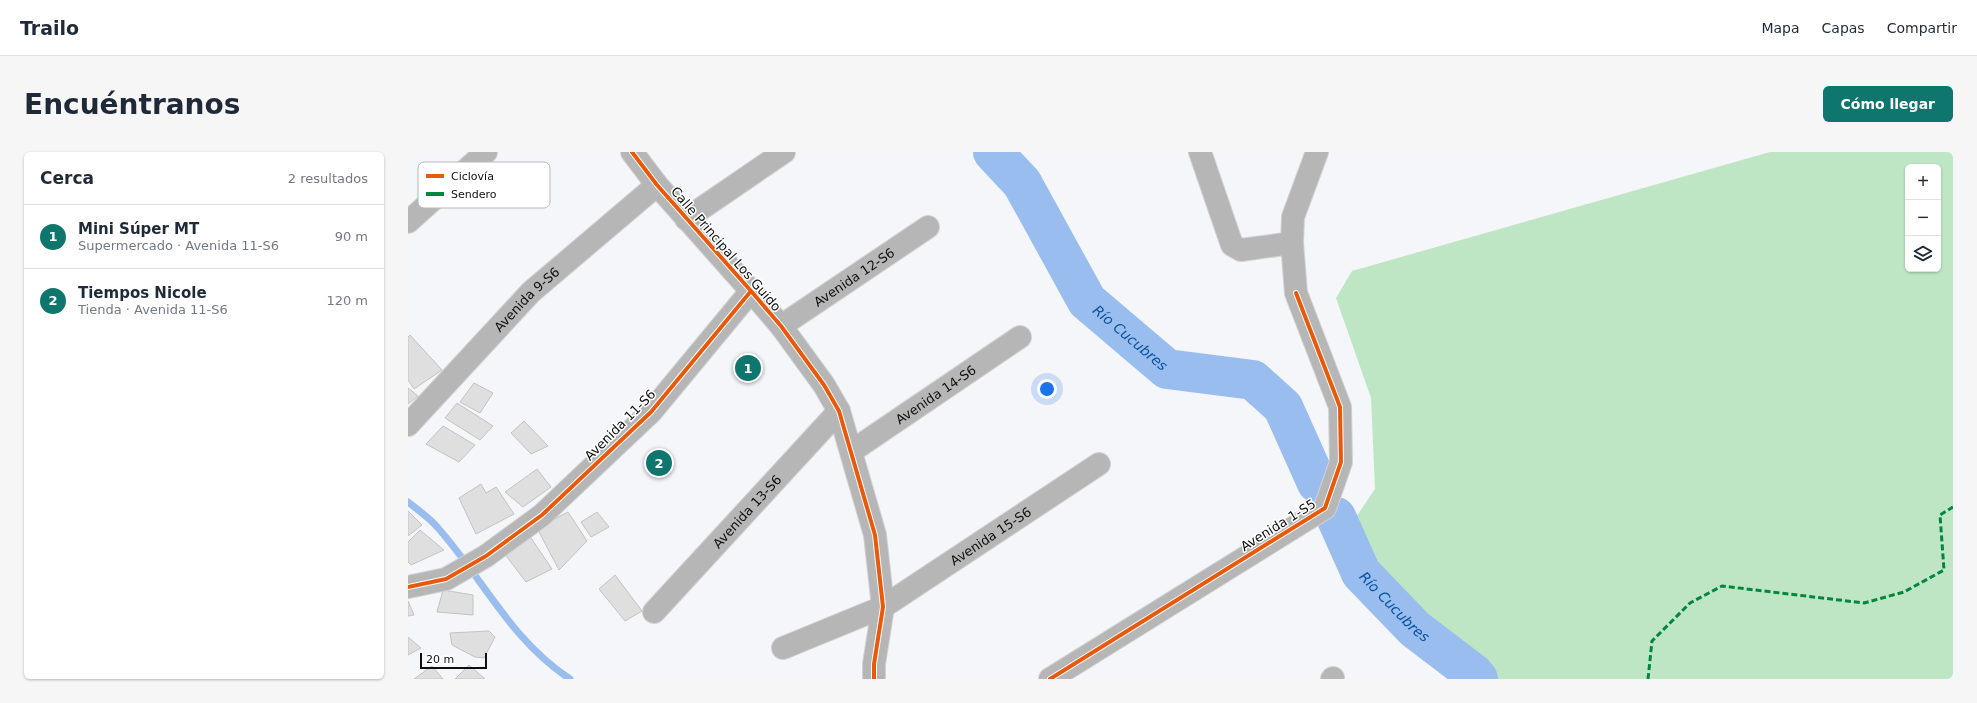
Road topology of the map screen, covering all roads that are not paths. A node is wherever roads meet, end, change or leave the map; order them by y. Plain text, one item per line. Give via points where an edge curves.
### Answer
1 (486, 152) edge
2 (632, 152) edge
3 (784, 152) edge
4 (1200, 152) edge
5 (1317, 152) edge
6 (475, 162) edge
7 (657, 185) junction
8 (424, 208) edge
9 (686, 219) junction
10 (408, 222) edge
11 (928, 227) dead end
12 (1292, 243) junction
13 (751, 291) junction
14 (781, 326) junction
15 (1020, 337) dead end
16 (839, 411) junction
17 (408, 425) edge
18 (852, 451) junction
19 (1099, 464) dead end
20 (408, 587) edge
21 (883, 607) junction
22 (654, 612) dead end
23 (783, 648) dead end
24 (874, 679) edge
25 (1050, 679) edge

1 - 6 street
2 - 7 street, Calle Principal Los Guido
3 - 9 street
4 - 12 street via 1232,245 1241,250
5 - 12 street, Avenida 1-S5 via 1293,217
7 - 9 street, Calle Principal Los Guido
7 - 17 street, Avenida 9-S6 via 532,292
8 - 10 street
9 - 13 street, Calle Principal Los Guido
11 - 14 street, Avenida 12-S6
12 - 25 street, Avenida 1-S5 via 1296,293 1340,408 1341,462 1325,508
13 - 14 street, Calle Principal Los Guido
13 - 20 street, Avenida 11-S6 via 650,412 542,515 486,556 446,579
14 - 16 street, Calle Principal Los Guido via 824,385
15 - 18 street, Avenida 14-S6
16 - 18 street, Calle Principal Los Guido
16 - 22 street, Avenida 13-S6
18 - 21 street, Calle Principal Los Guido via 875,535
19 - 21 street, Avenida 15-S6
21 - 23 street, Avenida 15-S6
21 - 24 street, Calle Principal Los Guido

